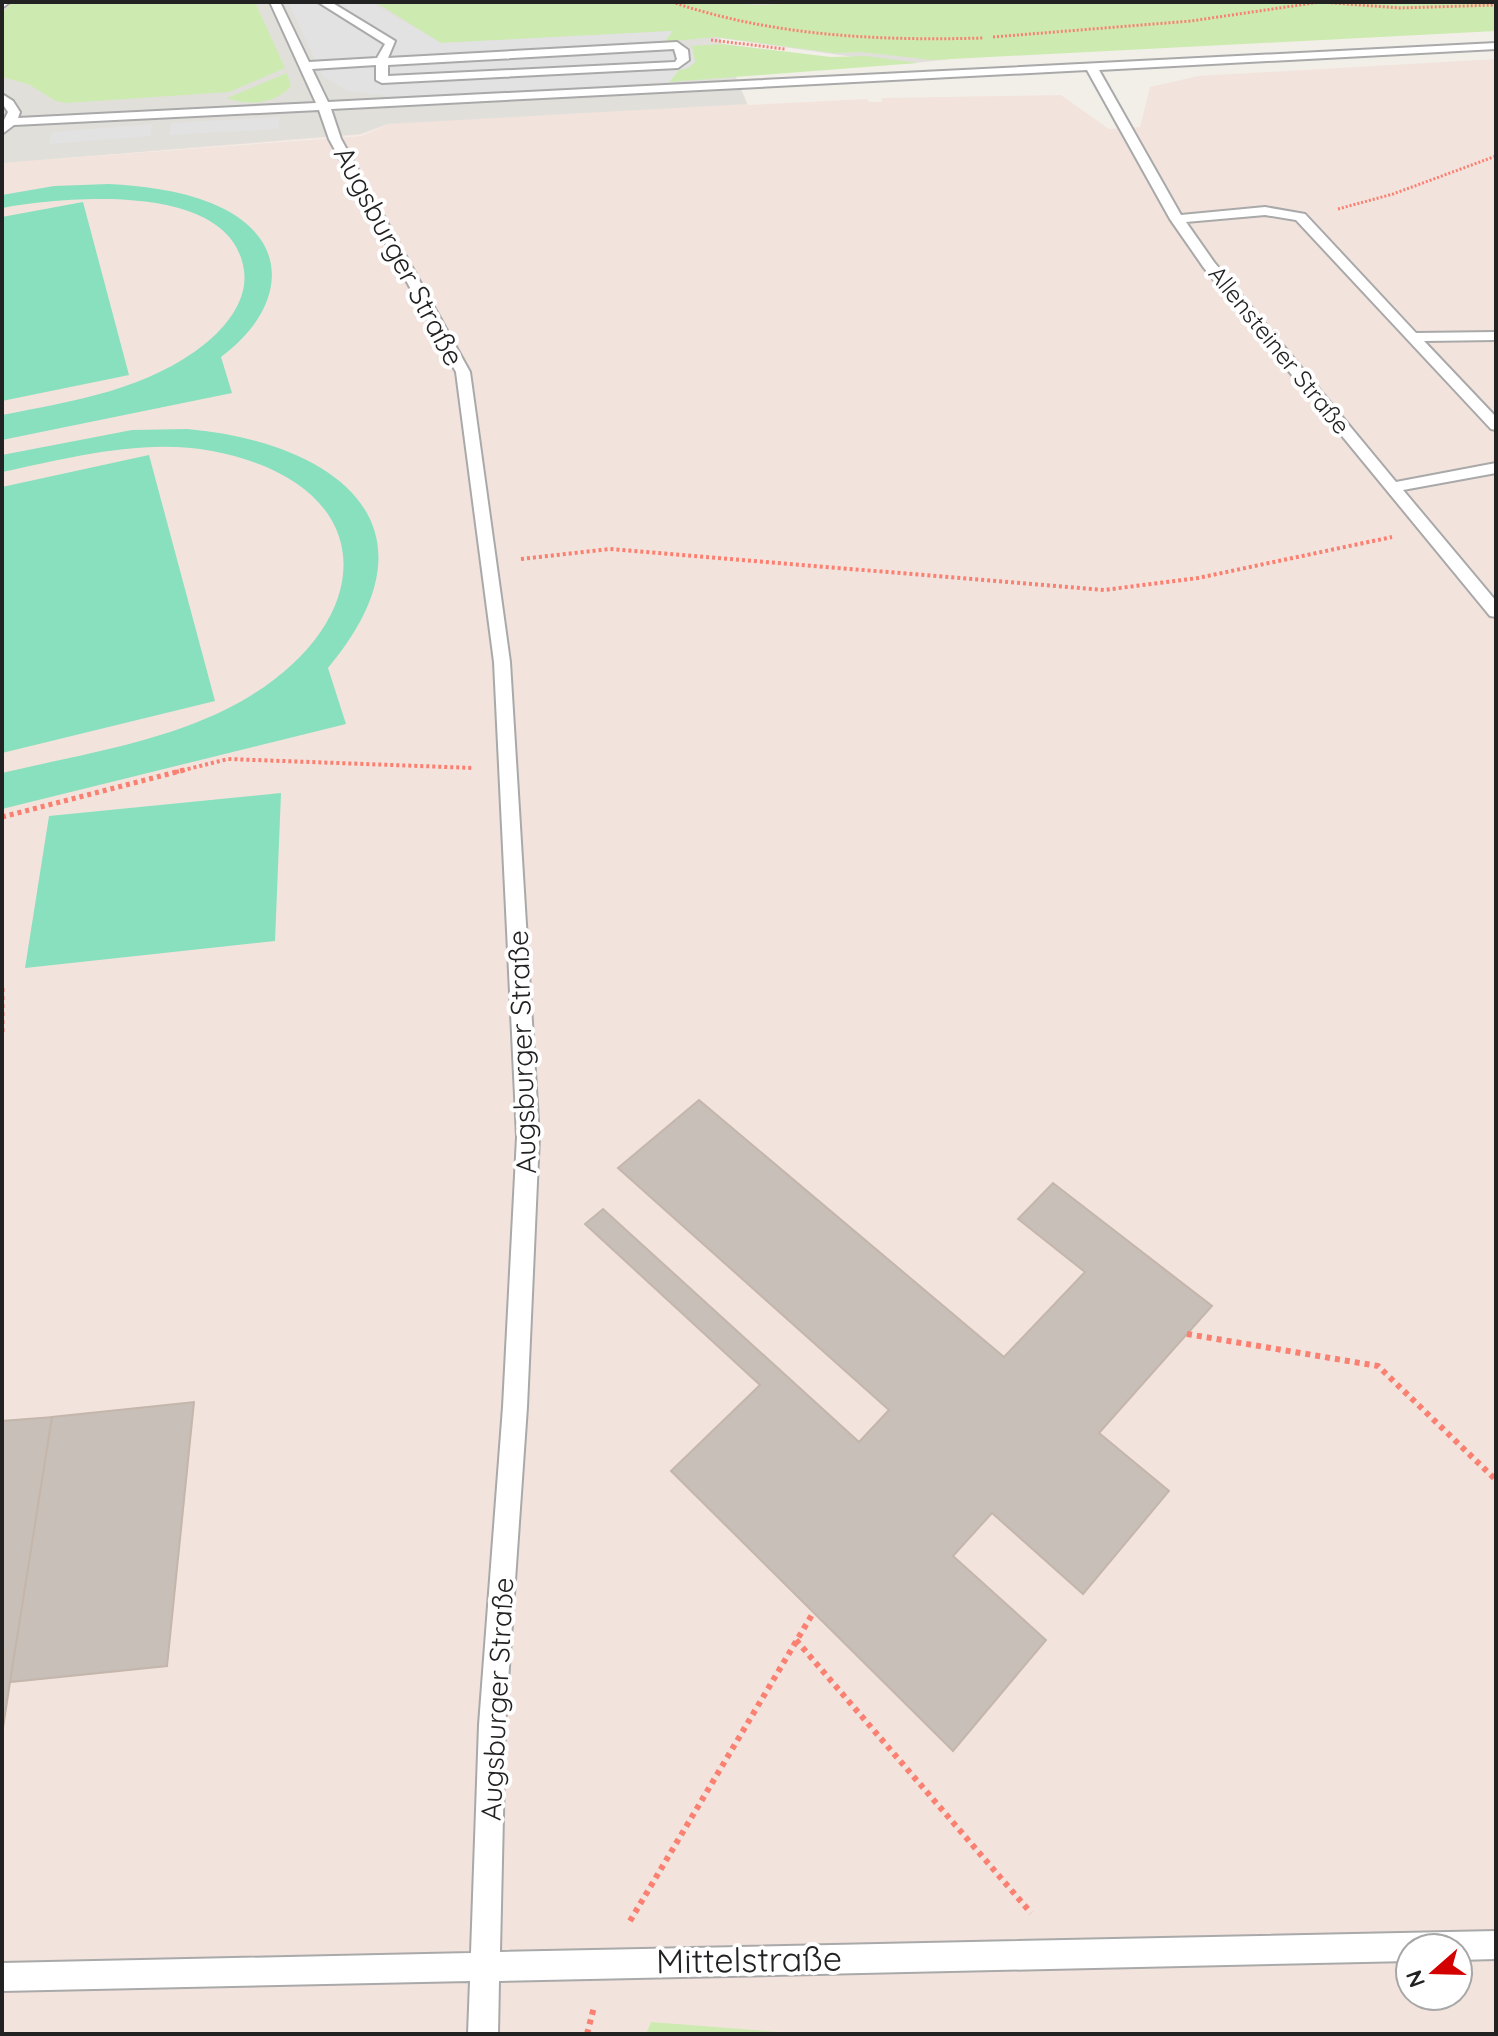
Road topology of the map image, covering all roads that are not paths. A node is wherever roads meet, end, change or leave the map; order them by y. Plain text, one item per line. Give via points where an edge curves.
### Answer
1 (275, 2) edge
2 (323, 2) edge
3 (1496, 46) edge
4 (382, 59) junction
5 (304, 66) junction
6 (1092, 68) junction
7 (2, 98) edge
8 (324, 107) junction
9 (7, 126) edge
10 (1176, 219) junction
11 (1496, 336) edge
12 (1416, 337) junction
13 (1496, 426) edge
14 (1496, 468) edge
15 (1392, 487) junction
16 (1496, 612) edge
17 (1496, 1945) edge
18 (485, 1966) junction
19 (2, 1977) edge
20 (483, 2034) edge

1 - 5 lane, Augsburger Straße
2 - 4 lane via 391,43
3 - 6 lane
4 - 4 lane via 382,80 678,65 683,60 677,45
4 - 5 lane
5 - 8 lane, Augsburger Straße
6 - 8 lane
6 - 10 lane, Allensteiner Straße
7 - 9 lane via 14,112
8 - 9 lane
8 - 18 lane, Augsburger Straße via 335,139 463,372 502,662 528,1137 492,1725
10 - 12 lane via 1265,211 1300,217
10 - 15 lane, Allensteiner Straße
11 - 12 lane
12 - 13 lane
14 - 15 lane
15 - 16 lane, Allensteiner Straße
17 - 18 lane, Mittelstraße
18 - 19 lane, Mittelstraße
18 - 20 lane, Augsburger Straße

